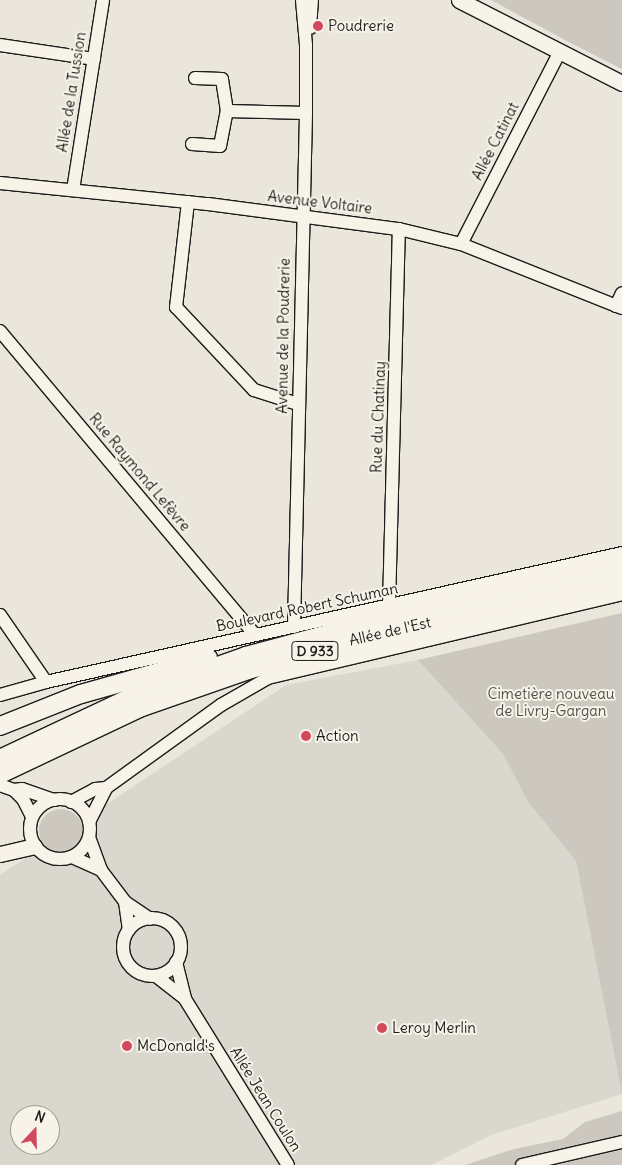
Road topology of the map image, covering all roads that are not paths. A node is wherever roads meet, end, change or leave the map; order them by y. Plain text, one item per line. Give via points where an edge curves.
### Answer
1 (102, 0) edge
2 (302, 0) edge
3 (312, 0) edge
4 (459, 0) edge
5 (0, 45) edge
6 (306, 45) junction
7 (559, 52) junction
8 (94, 59) junction
9 (194, 78) dead end
10 (622, 83) edge
11 (227, 111) junction
12 (306, 113) junction
13 (192, 144) dead end
14 (0, 183) edge
15 (73, 190) junction
16 (188, 202) junction
17 (302, 215) junction
18 (399, 229) junction
19 (461, 244) junction
20 (622, 292) edge
21 (619, 307) edge
22 (0, 331) edge
23 (298, 404) junction
24 (622, 553) edge
25 (622, 566) edge
26 (622, 580) edge
27 (622, 594) edge
28 (388, 606) junction
29 (0, 616) edge
30 (294, 627) junction
31 (255, 635) junction
32 (246, 656) junction
33 (46, 682) junction
34 (0, 695) edge
35 (0, 726) edge
36 (0, 759) edge
37 (5, 784) edge
38 (106, 788) junction
39 (54, 800) junction
40 (71, 802) junction
41 (32, 817) junction
42 (89, 822) junction
43 (89, 837) junction
44 (34, 846) junction
45 (0, 854) edge
46 (72, 857) junction
47 (101, 870) junction
48 (125, 902) junction
49 (150, 919) junction
50 (128, 930) junction
51 (176, 962) junction
52 (156, 976) junction
53 (185, 999) junction
54 (622, 1142) edge
55 (288, 1165) edge
56 (522, 1165) edge

1 - 8 street, Allée de la Tussion
2 - 6 street, Avenue de la Poudrerie
3 - 6 street, Avenue de la Poudrerie
4 - 7 main road
5 - 8 street
6 - 12 street, Avenue de la Poudrerie
7 - 10 main road
7 - 19 street, Allée Catinat
8 - 15 street, Allée de la Tussion
9 - 11 street via 222,78
11 - 12 street
11 - 13 street via 220,146
12 - 17 street, Avenue de la Poudrerie
14 - 15 street, Avenue Voltaire
15 - 16 street, Avenue Voltaire
16 - 17 street, Avenue Voltaire
16 - 23 street via 176,307 254,390
17 - 18 street, Avenue Voltaire
17 - 23 street, Avenue de la Poudrerie
18 - 19 street, Avenue Voltaire
18 - 28 street, Rue du Chatinay
19 - 21 street, Avenue Voltaire
20 - 21 street
22 - 31 street, Rue Raymond Lefèvre
23 - 30 street, Avenue de la Poudrerie
24 - 28 street, Boulevard Robert Schuman
25 - 32 highway, D 933 via 352,627
26 - 37 highway, D 933 via 251,669 142,706
27 - 38 street, Allée de l'Est via 268,678 221,705
28 - 30 street, Boulevard Robert Schuman
29 - 33 street
30 - 31 street, Boulevard Robert Schuman
31 - 33 street, Boulevard Robert Schuman
32 - 35 highway via 228,653 164,669 81,694
32 - 36 highway, D 933 via 136,695
33 - 34 street, Boulevard Robert Schuman
37 - 39 street
37 - 41 street via 26,803
38 - 40 street, Allée de l'Est via 95,789
38 - 42 street, Allée de l'Est
39 - 40 street
39 - 41 street via 42,805
40 - 42 street via 81,808
41 - 44 street via 29,828
42 - 43 street
43 - 46 street via 83,849
43 - 47 street
44 - 45 main road
44 - 46 street via 50,858
46 - 47 street
47 - 48 street
48 - 49 street
48 - 50 street
49 - 50 street via 136,923
49 - 51 street via 162,920 176,931 181,946
50 - 52 street via 123,946 126,960 136,971
51 - 52 street
51 - 53 street, Allée Jean Coulon
52 - 53 street, Allée Jean Coulon
53 - 55 street, Allée Jean Coulon
54 - 56 street

